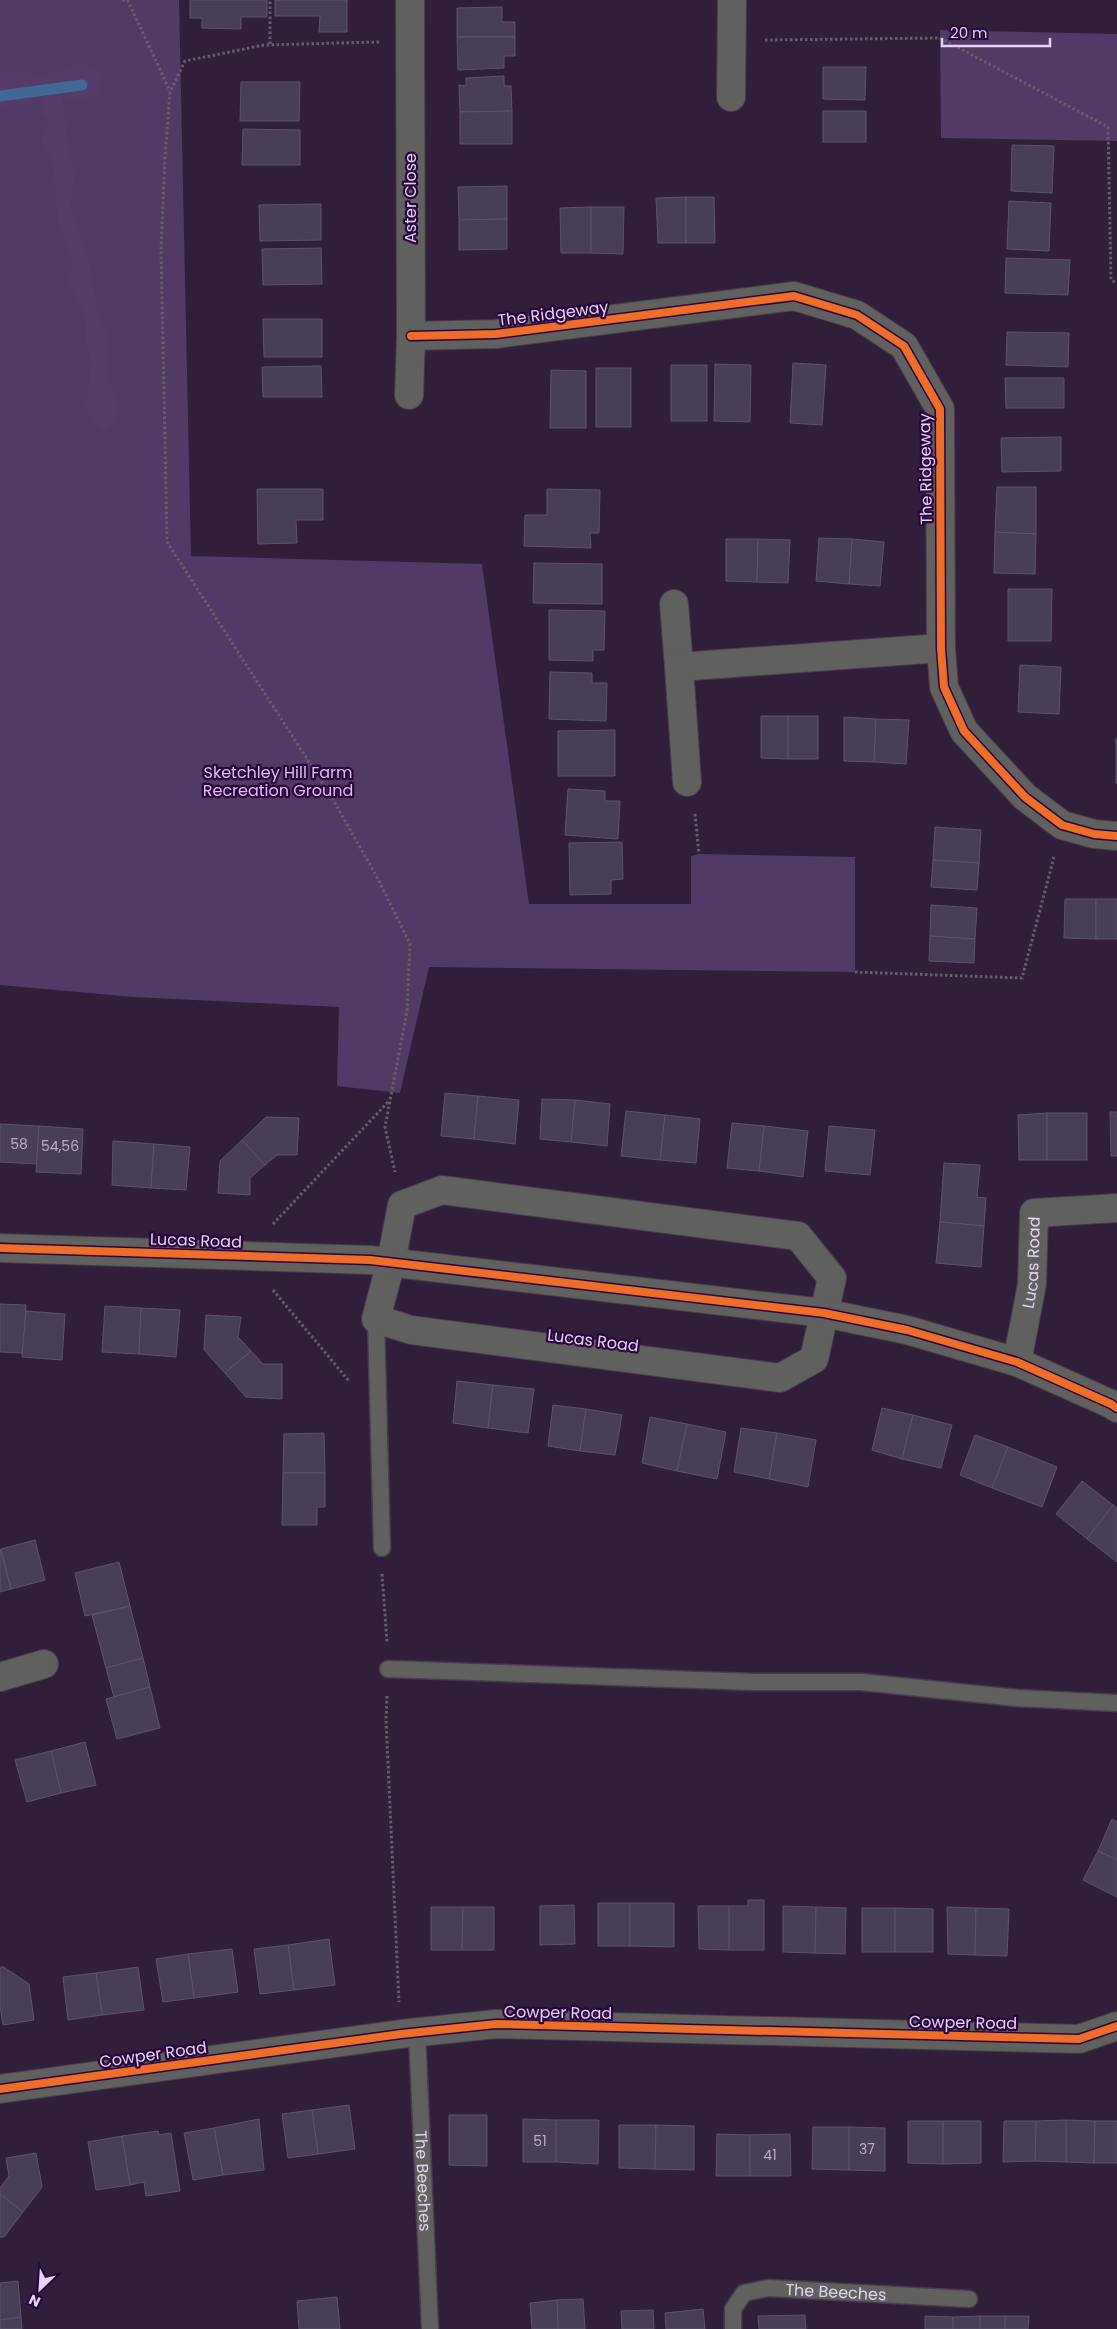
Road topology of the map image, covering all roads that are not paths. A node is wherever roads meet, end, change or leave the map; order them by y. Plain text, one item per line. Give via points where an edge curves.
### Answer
1 (410, 0) edge
2 (732, 0) edge
3 (731, 97) dead end
4 (411, 336) junction
5 (408, 395) dead end
6 (674, 604) dead end
7 (941, 648) junction
8 (679, 667) junction
9 (687, 782) road end
10 (1117, 836) edge
11 (1117, 1208) edge
12 (0, 1248) edge
13 (391, 1262) junction
14 (824, 1313) junction
15 (376, 1319) junction
16 (1017, 1362) junction
17 (1117, 1408) edge
18 (382, 1548) road end
19 (44, 1664) dead end
20 (388, 1669) road end
21 (0, 1677) edge
22 (1117, 1702) edge
23 (1117, 2026) edge
24 (409, 2033) junction
25 (0, 2089) edge
26 (969, 2299) dead end
27 (430, 2329) edge
28 (733, 2329) edge

1 - 4 street, Aster Close
2 - 3 street
4 - 5 street, Aster Close
4 - 7 street, The Ridgeway via 496,334 794,296 857,315 904,346 940,409
6 - 8 street
7 - 8 street
7 - 10 street, The Ridgeway via 944,687 964,731 1026,797 1062,825 1094,834
8 - 9 street
11 - 16 street, Lucas Road via 1034,1213 1032,1284
12 - 13 street, Lucas Road
13 - 14 street, Lucas Road
13 - 14 street, Lucas Road via 402,1205 442,1190 798,1236 832,1278
13 - 15 street
14 - 15 street, Lucas Road via 814,1359 780,1378 411,1330
14 - 16 street, Lucas Road via 908,1330
15 - 18 lane
16 - 17 street, Lucas Road
19 - 21 street
20 - 22 lane via 754,1682 861,1682 1017,1698
23 - 24 street, Cowper Road via 1079,2039 496,2024
24 - 25 street, Cowper Road
24 - 27 lane, The Beeches
26 - 28 lane, The Beeches via 768,2288 744,2293 733,2309

